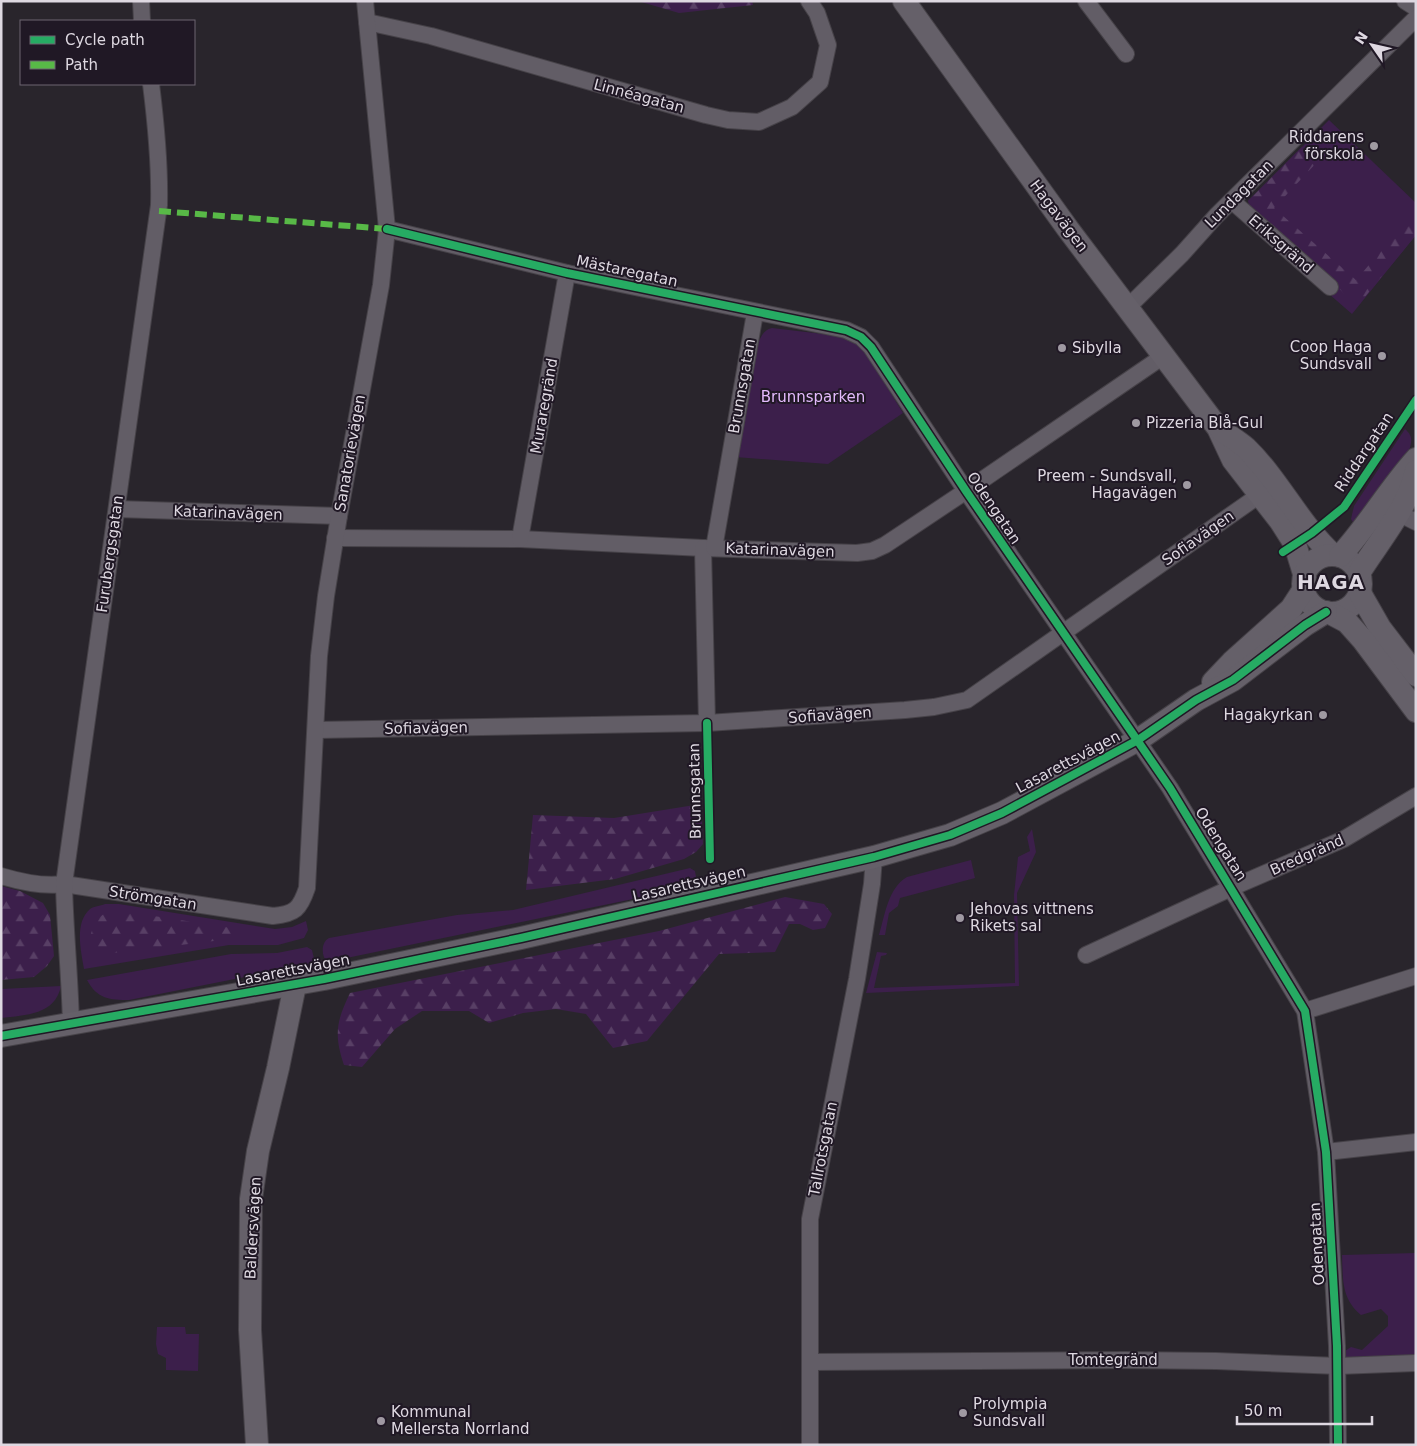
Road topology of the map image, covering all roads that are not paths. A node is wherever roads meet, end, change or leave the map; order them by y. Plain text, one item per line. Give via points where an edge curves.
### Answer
1 (141, 1) edge
2 (365, 1) edge
3 (810, 1) edge
4 (1086, 1) edge
5 (1406, 1) edge
6 (912, 4) edge
7 (1416, 8) edge
8 (1416, 18) edge
9 (142, 20) edge
10 (367, 22) junction
11 (1126, 54) dead end
12 (151, 85) edge
13 (1232, 201) junction
14 (387, 229) junction
15 (567, 273) junction
16 (1330, 286) dead end
17 (1128, 308) junction
18 (755, 313) junction
19 (861, 337) joint
20 (1164, 355) junction
21 (1416, 460) edge
22 (1416, 471) edge
23 (1268, 489) junction
24 (966, 492) junction
25 (116, 509) junction
26 (339, 516) junction
27 (1407, 518) edge
28 (336, 538) junction
29 (520, 539) junction
30 (709, 548) junction
31 (1336, 556) junction
32 (1304, 583) junction
33 (1359, 583) junction
34 (1328, 612) junction
35 (1064, 633) junction
36 (1416, 675) edge
37 (1196, 700) junction
38 (1416, 711) edge
39 (707, 723) junction
40 (316, 730) junction
41 (1138, 740) junction
42 (1416, 796) edge
43 (874, 857) junction
44 (1, 876) edge
45 (64, 884) junction
46 (1231, 888) junction
47 (301, 904) joint
48 (1086, 955) dead end
49 (1416, 976) edge
50 (295, 985) junction
51 (1305, 1011) junction
52 (71, 1025) junction
53 (1, 1036) edge
54 (1416, 1142) edge
55 (1326, 1152) junction
56 (810, 1362) junction
57 (1416, 1364) edge
58 (1338, 1366) junction
59 (256, 1445) edge
60 (810, 1445) edge
61 (1338, 1445) edge

1 - 9 street
2 - 10 street, Sanatorievägen
3 - 10 street, Linnéagatan via 828,45 820,82 792,107 759,122 706,115 431,36
4 - 11 street
5 - 7 street
6 - 17 street, Hagavägen via 1068,229
8 - 13 street, Lundagatan
10 - 14 street, Sanatorievägen
12 - 25 street, Furubergsgatan via 159,205
13 - 16 street, Eriksgränd
13 - 17 street, Lundagatan
14 - 15 street, Mästaregatan
14 - 26 street, Sanatorievägen via 381,285
15 - 18 street, Mästaregatan
15 - 29 street, Muraregränd
17 - 20 street, Hagavägen
18 - 19 street, Mästaregatan via 846,330
18 - 30 street, Brunnsgatan
19 - 24 street, Odengatan via 871,347
20 - 23 street, Hagavägen via 1218,428 1246,448
20 - 24 street, Katarinavägen
21 - 31 street via 1397,480 1358,536
22 - 27 street
23 - 31 street, Hagavägen via 1319,543
23 - 32 street, Hagavägen via 1295,544
23 - 35 street, Sofiavägen
24 - 30 street, Katarinavägen via 872,551
24 - 35 street, Odengatan
25 - 26 street, Katarinavägen
25 - 45 street, Furubergsgatan
26 - 28 street, Sanatorievägen
27 - 33 street
28 - 29 street, Katarinavägen
28 - 40 street, Sanatorievägen via 319,656
29 - 30 street, Katarinavägen
30 - 39 street, Brunnsgatan
31 - 32 street via 1314,562
31 - 33 street via 1353,564
32 - 34 street via 1310,602
32 - 37 street, Lasarettsvägen via 1291,609 1232,662
33 - 34 street via 1349,608
33 - 36 street via 1380,628
34 - 37 street, Lasarettsvägen via 1305,625 1233,680
34 - 38 street via 1347,622
35 - 39 street, Sofiavägen via 967,700 905,710
35 - 41 street, Odengatan
37 - 41 street, Lasarettsvägen
39 - 40 street, Sofiavägen
40 - 47 street, Sanatorievägen via 307,888
41 - 43 street, Lasarettsvägen via 1002,813 950,835
41 - 46 street, Odengatan
42 - 46 street, Bredgränd via 1344,839
43 - 50 street, Lasarettsvägen via 521,938
43 - 56 street, Tallrotsgatan via 857,979 810,1219
44 - 45 street, Strömgatan via 19,882
45 - 47 street, Strömgatan via 273,916 287,915
45 - 52 street, Furubergsgatan
46 - 48 street, Bredgränd
46 - 51 street, Odengatan
49 - 51 street
50 - 52 street, Lasarettsvägen
50 - 59 street, Baldersvägen via 258,1151 252,1199 250,1330
51 - 55 street, Odengatan
52 - 53 street, Lasarettsvägen
54 - 55 street
55 - 58 street, Odengatan
56 - 58 street, Tomtegränd via 1124,1360
56 - 60 street, Tallrotsgatan
57 - 58 street, Tomtegränd
58 - 61 street, Odengatan

